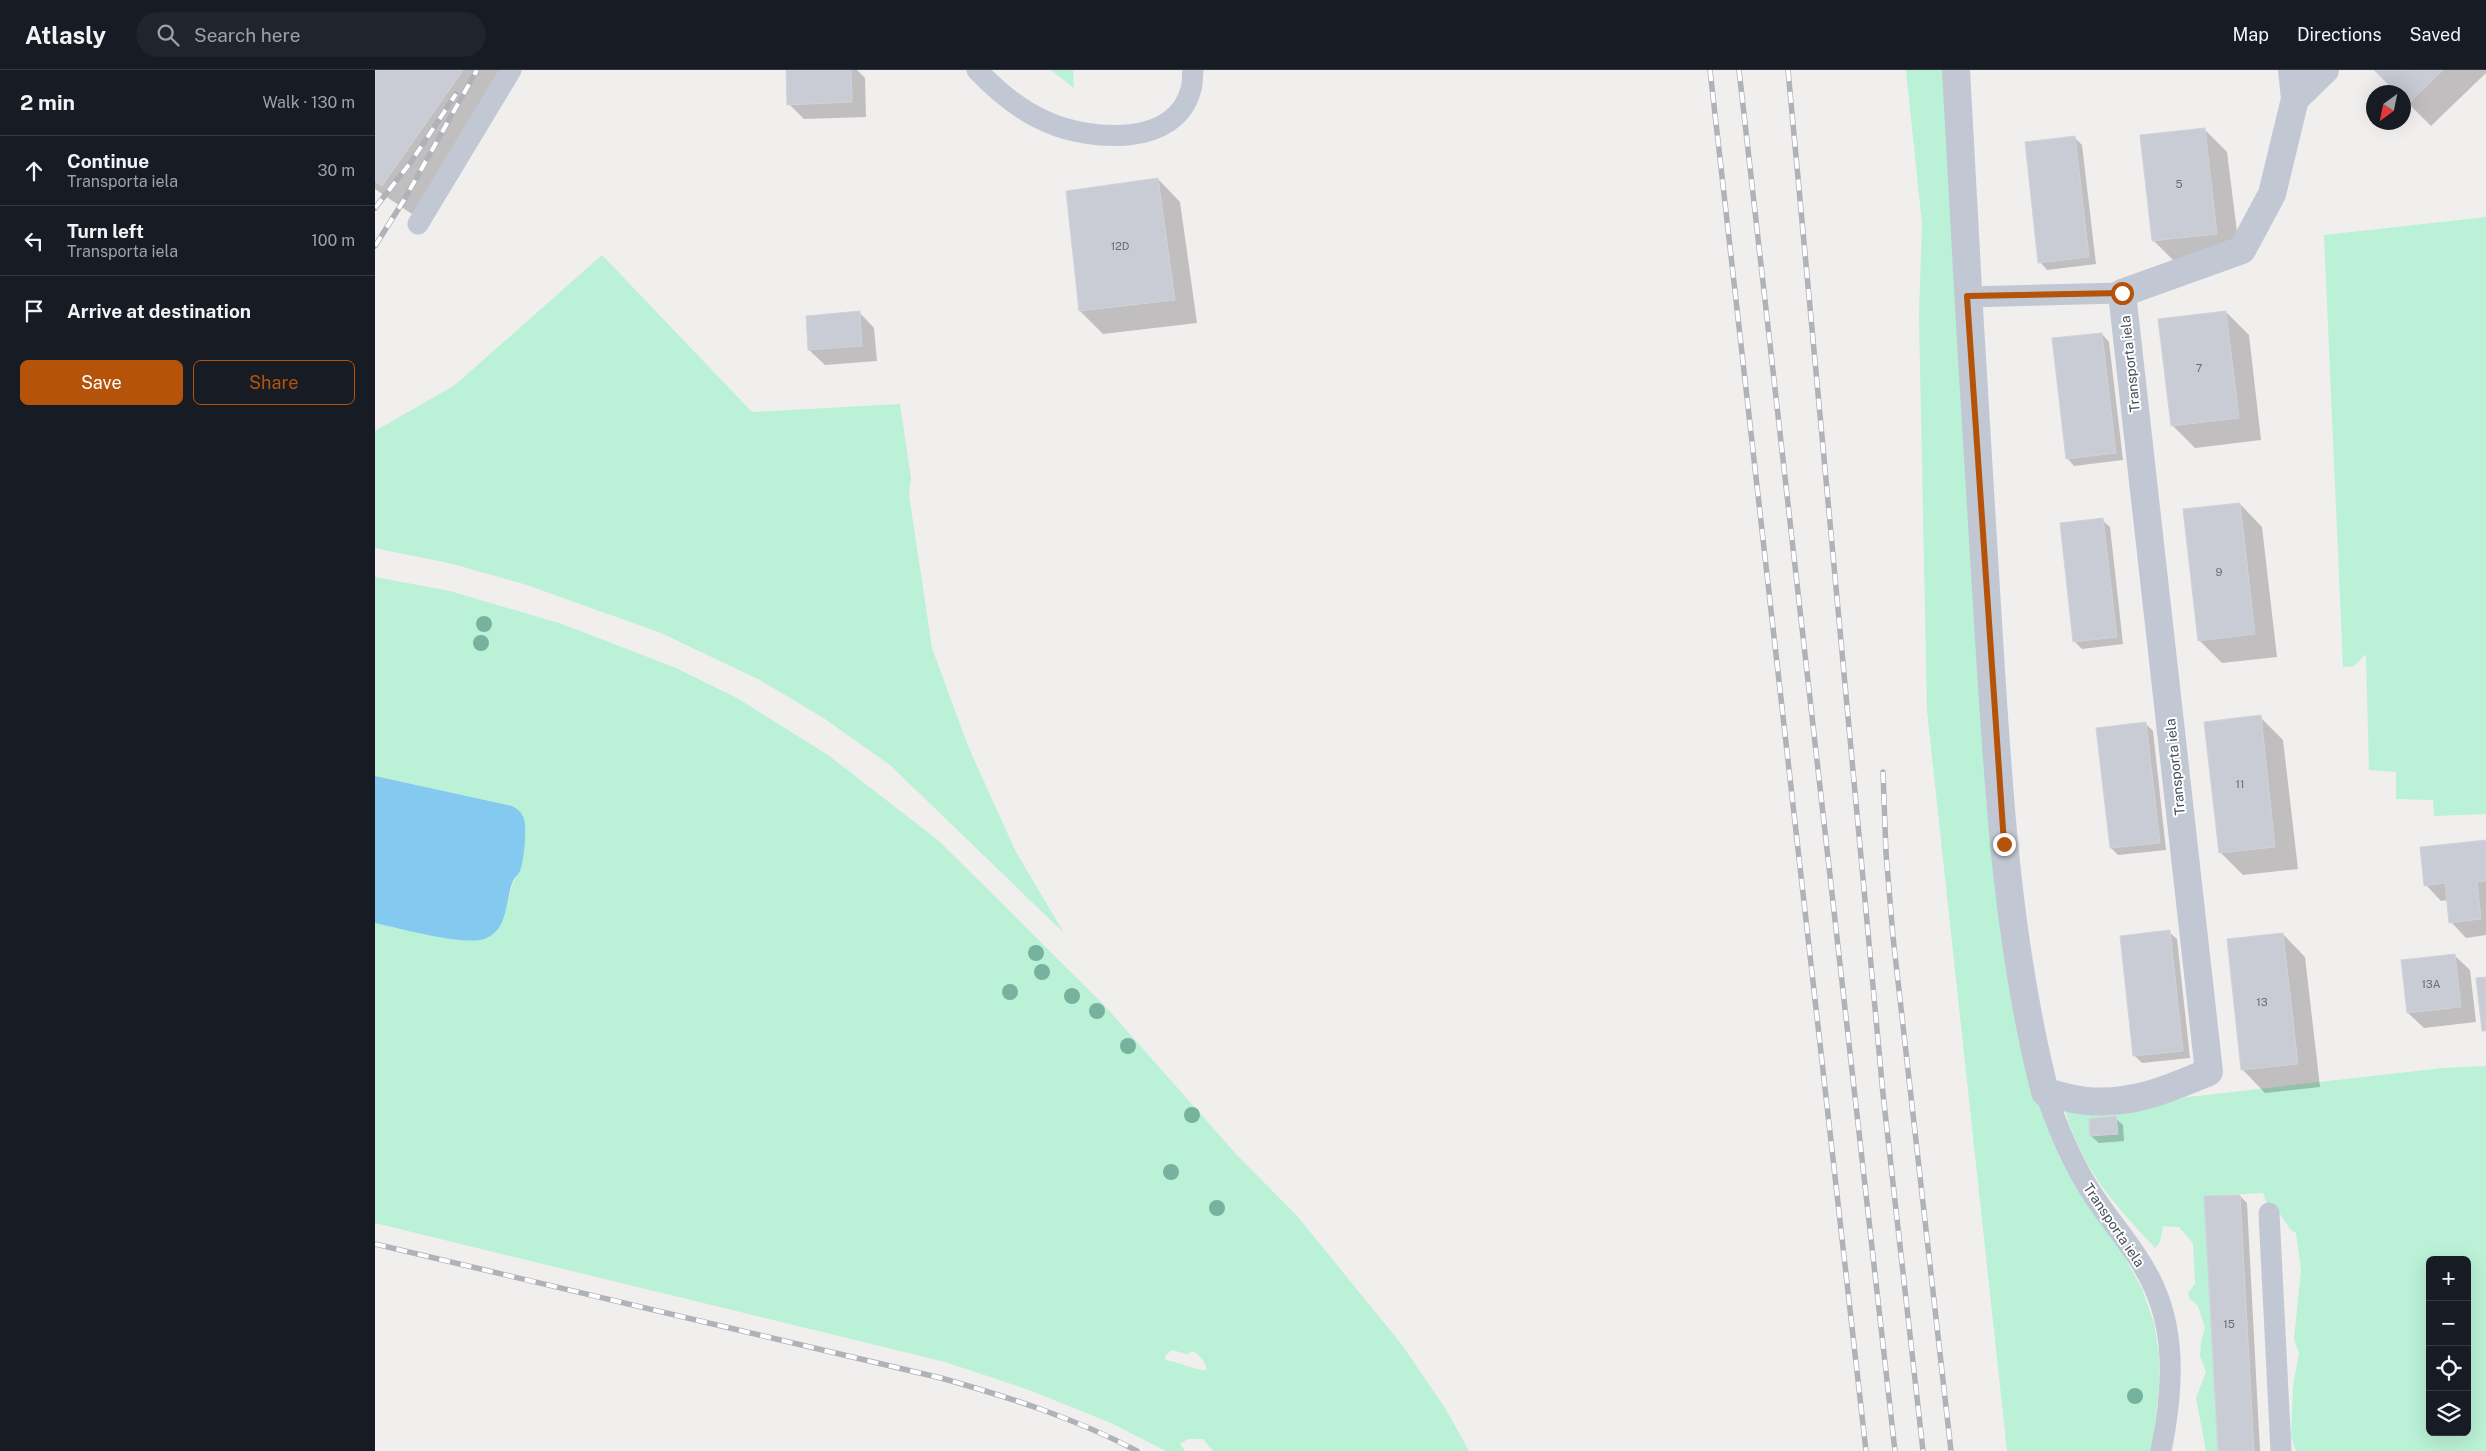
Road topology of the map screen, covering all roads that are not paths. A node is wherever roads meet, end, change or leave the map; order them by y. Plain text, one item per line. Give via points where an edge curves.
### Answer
1 (511, 70) edge
2 (977, 70) edge
3 (1193, 70) edge
4 (1956, 70) edge
5 (2292, 70) edge
6 (2325, 70) edge
7 (2295, 99) junction
8 (418, 224) dead end
9 (2122, 293) junction
10 (1967, 296) junction
11 (2045, 1092) junction
12 (2269, 1213) dead end
13 (2161, 1451) edge
14 (2281, 1451) edge

1 - 8 lane
2 - 3 lane via 1017,104 1045,122 1075,133 1119,137 1168,123 1186,101
4 - 10 street, Transporta iela
5 - 7 street
6 - 7 street
7 - 9 street via 2272,194 2242,250
9 - 10 lane
9 - 11 street, Transporta iela via 2209,1072 2148,1096 2121,1101 2085,1101
10 - 11 street, Transporta iela via 2004,844 2030,1033
11 - 13 lane, Transporta iela via 2072,1158 2093,1195 2129,1243 2154,1287 2166,1322 2171,1357
12 - 14 lane

